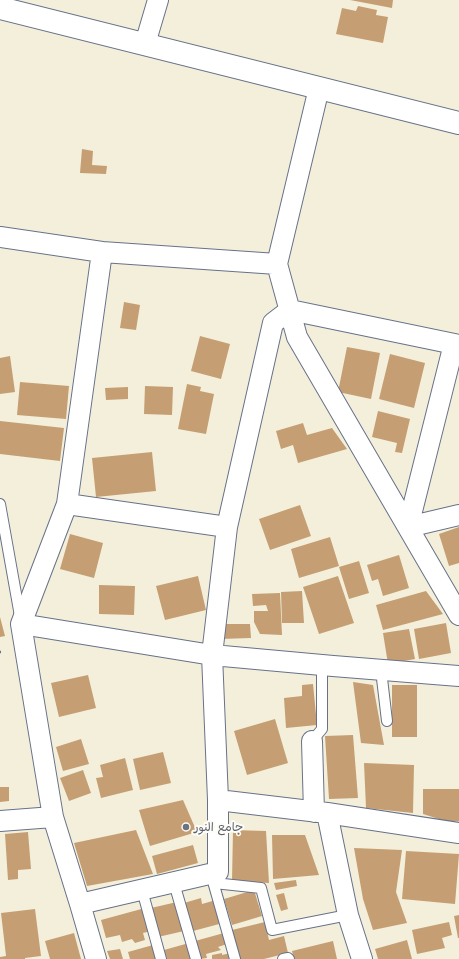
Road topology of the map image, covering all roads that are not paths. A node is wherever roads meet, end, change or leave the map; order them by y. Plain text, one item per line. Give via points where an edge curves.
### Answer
1 (158, 0) edge
2 (0, 8) edge
3 (145, 44) junction
4 (320, 88) junction
5 (459, 123) edge
6 (0, 237) edge
7 (102, 252) junction
8 (277, 264) junction
9 (290, 310) junction
10 (456, 344) edge
11 (0, 504) edge
12 (67, 504) junction
13 (459, 514) edge
14 (227, 527) junction
15 (408, 527) junction
16 (459, 615) edge
17 (22, 624) junction
18 (212, 655) junction
19 (322, 665) junction
20 (382, 670) junction
21 (459, 676) edge
22 (387, 721) dead end
23 (312, 741) joint
24 (218, 800) junction
25 (320, 813) junction
26 (53, 817) junction
27 (0, 821) edge
28 (459, 833) edge
29 (212, 879) junction
30 (174, 883) junction
31 (142, 890) junction
32 (80, 904) junction
33 (348, 915) junction
34 (96, 959) edge
35 (161, 959) edge
36 (196, 959) edge
37 (235, 959) edge
38 (283, 959) edge
39 (289, 959) edge
40 (362, 959) edge

1 - 3 street
2 - 3 main road
3 - 4 main road
4 - 5 main road
4 - 8 street
6 - 7 street
7 - 8 street
7 - 12 street
8 - 9 street
9 - 10 street
9 - 14 street via 273,323
9 - 15 street via 297,336
10 - 15 street
11 - 17 lane
12 - 14 street
12 - 17 street
13 - 15 street
14 - 18 street
15 - 16 street
17 - 18 street
17 - 26 street
18 - 19 street
18 - 24 street
19 - 20 street
19 - 23 lane via 322,729
20 - 21 street
20 - 22 lane
23 - 25 street
24 - 25 street
24 - 29 street via 218,872
25 - 28 street
25 - 33 street
26 - 27 street
26 - 32 street
29 - 30 street
29 - 33 lane via 261,888 272,930
29 - 37 lane
30 - 31 street
30 - 36 lane
31 - 32 street
31 - 35 lane
32 - 34 street
33 - 40 street
38 - 39 lane

